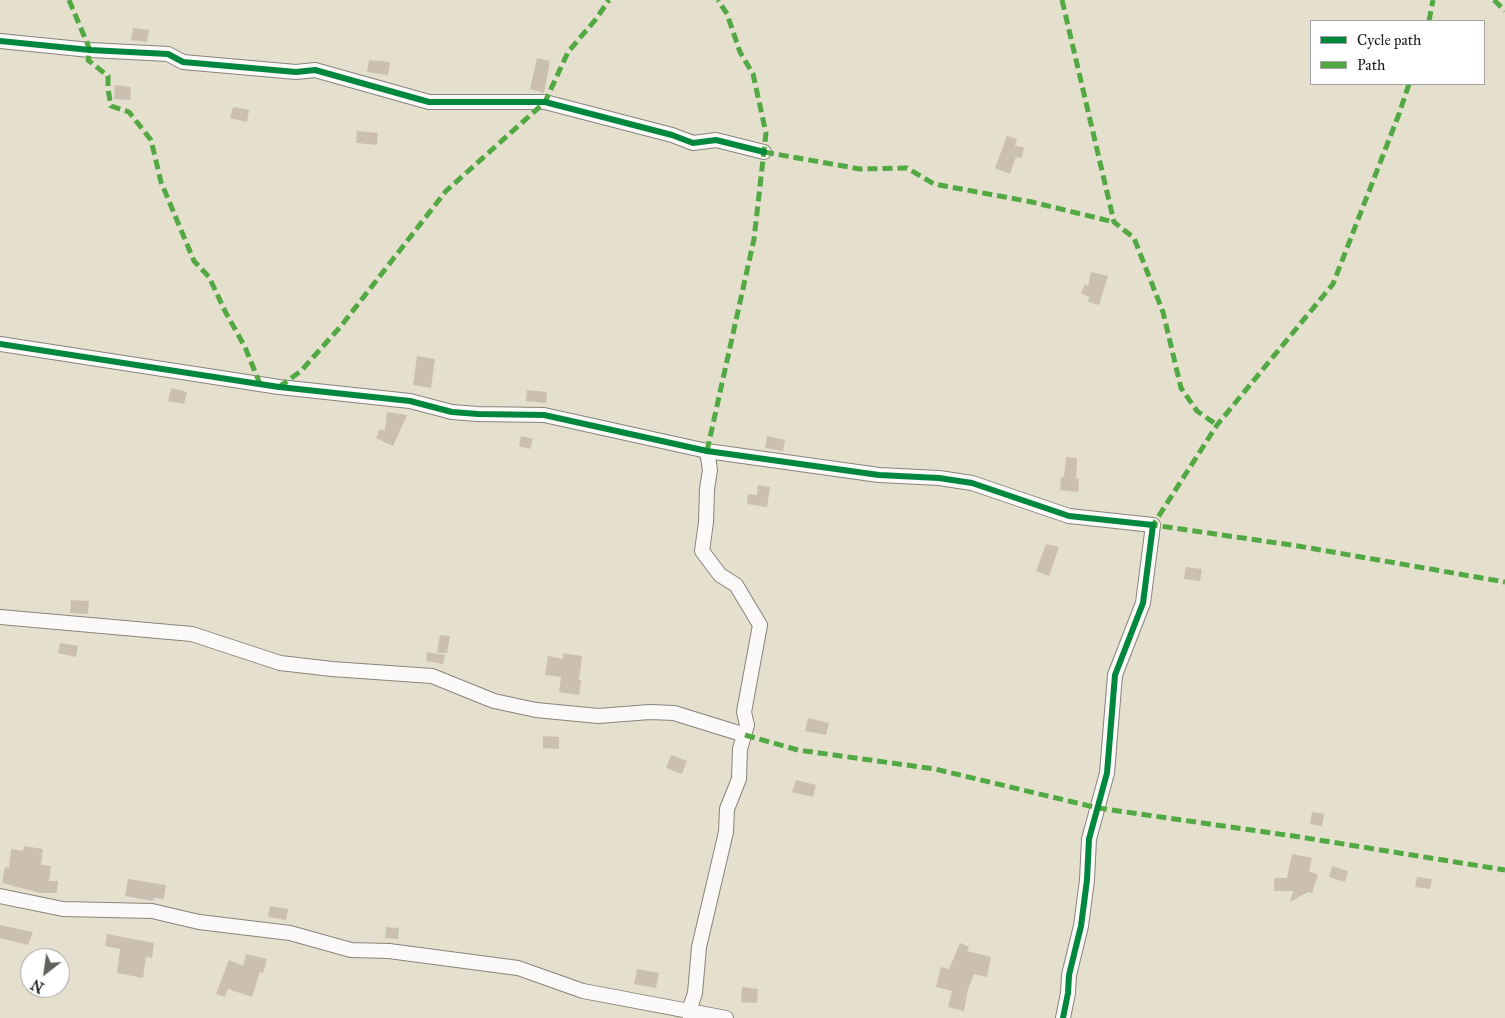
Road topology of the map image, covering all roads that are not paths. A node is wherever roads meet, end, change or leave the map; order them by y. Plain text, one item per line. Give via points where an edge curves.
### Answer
1 (0, 41) edge
2 (764, 152) dead end
3 (0, 344) edge
4 (707, 451) junction
5 (0, 617) edge
6 (744, 735) junction
7 (0, 896) edge
8 (690, 1014) edge
9 (726, 1018) edge
10 (1063, 1018) edge

1 - 2 street via 168,54 183,62 296,72 315,70 429,102 545,102 693,143 716,140
3 - 4 street via 279,387 410,401 452,412 544,414
4 - 6 street via 710,470 702,552 720,575 736,585 760,625 744,712 747,725
4 - 10 street via 879,475 972,483 1069,516 1153,525 1144,603 1115,675 1107,772 1089,839 1082,916
5 - 6 street via 192,634 280,663 432,676 494,702 536,710 598,716 674,713
6 - 8 street via 739,779 727,809 726,832 702,928
7 - 8 street via 63,909 152,911 199,922 290,933 351,950 389,951 518,968 583,990
8 - 9 street

